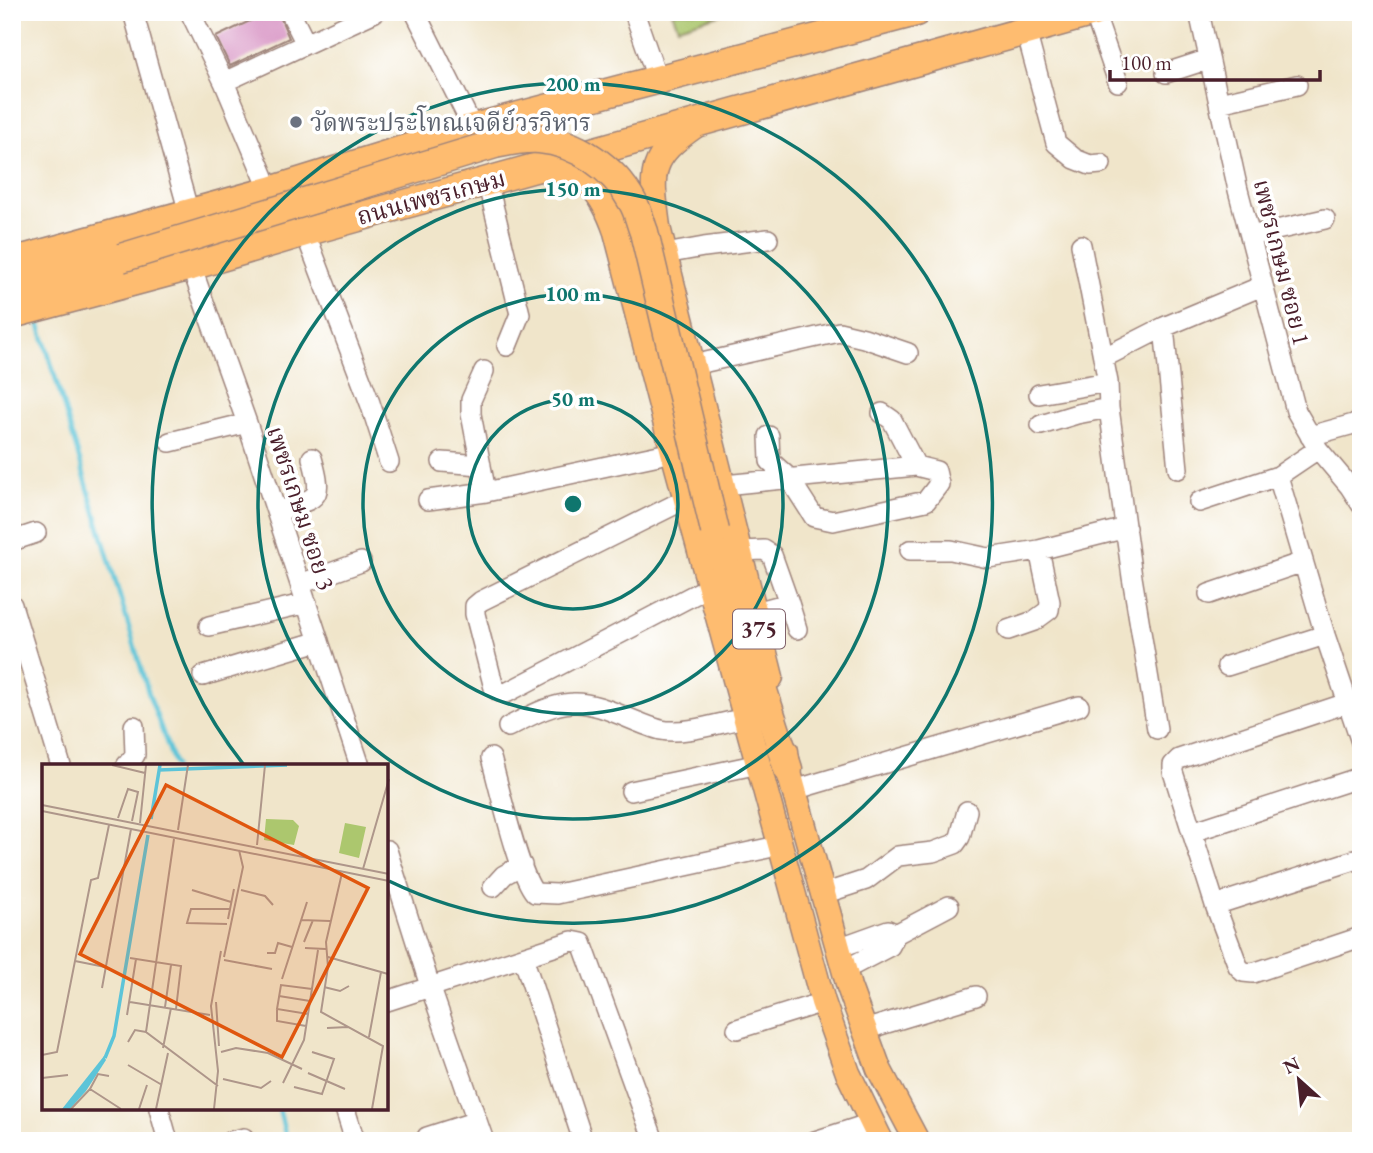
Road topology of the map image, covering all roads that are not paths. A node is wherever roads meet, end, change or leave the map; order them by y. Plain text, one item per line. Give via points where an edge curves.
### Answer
1 (133, 12) edge
2 (190, 12) edge
3 (290, 12) edge
4 (375, 12) edge
5 (634, 12) edge
6 (916, 12) edge
7 (1094, 12) edge
8 (1199, 12) edge
9 (423, 15) edge
10 (1027, 31) junction
11 (306, 44) junction
12 (1209, 59) junction
13 (1166, 73) dead end
14 (657, 78) junction
15 (224, 82) junction
16 (1118, 82) dead end
17 (1297, 85) dead end
18 (1219, 103) junction
19 (698, 123) junction
20 (473, 128) junction
21 (1101, 164) dead end
22 (530, 169) junction
23 (487, 181) junction
24 (270, 191) junction
25 (654, 197) junction
26 (608, 208) junction
27 (189, 213) junction
28 (1325, 219) dead end
29 (305, 232) junction
30 (1250, 236) junction
31 (768, 239) dead end
32 (1081, 245) dead end
33 (665, 254) junction
34 (12, 262) edge
35 (191, 266) junction
36 (1262, 286) junction
37 (12, 289) edge
38 (12, 314) edge
39 (1164, 327) junction
40 (507, 346) dead end
41 (908, 353) dead end
42 (1103, 358) junction
43 (693, 365) junction
44 (484, 372) dead end
45 (1108, 382) junction
46 (1039, 394) dead end
47 (1109, 408) junction
48 (882, 413) dead end
49 (1361, 422) edge
50 (247, 423) junction
51 (1041, 425) dead end
52 (769, 436) dead end
53 (170, 442) dead end
54 (1314, 442) junction
55 (673, 452) junction
56 (312, 458) dead end
57 (389, 461) dead end
58 (442, 463) dead end
59 (481, 465) junction
60 (916, 466) junction
61 (1178, 469) dead end
62 (1278, 476) junction
63 (789, 478) junction
64 (724, 485) junction
65 (1355, 486) edge
66 (486, 492) junction
67 (686, 499) junction
68 (428, 500) dead end
69 (1199, 502) dead end
70 (1361, 504) edge
71 (277, 512) junction
72 (1126, 528) junction
73 (36, 533) dead end
74 (12, 541) edge
75 (910, 550) dead end
76 (1039, 550) junction
77 (740, 551) junction
78 (361, 562) dead end
79 (1303, 562) junction
80 (300, 584) junction
81 (711, 586) junction
82 (1209, 594) dead end
83 (307, 603) junction
84 (789, 603) junction
85 (12, 605) edge
86 (755, 612) junction
87 (209, 626) dead end
88 (797, 629) dead end
89 (1008, 630) dead end
90 (1325, 635) junction
91 (319, 641) junction
92 (1227, 666) dead end
93 (203, 676) dead end
94 (1347, 703) junction
95 (1079, 706) dead end
96 (746, 718) junction
97 (134, 726) dead end
98 (508, 727) dead end
99 (1157, 729) dead end
100 (1361, 742) edge
101 (491, 758) dead end
102 (60, 764) edge
103 (128, 764) edge
104 (359, 764) edge
105 (759, 764) junction
106 (1361, 777) edge
107 (791, 780) junction
108 (631, 791) dead end
109 (967, 811) dead end
110 (1192, 832) junction
111 (782, 845) junction
112 (388, 853) edge
113 (1361, 858) edge
114 (522, 865) junction
115 (493, 887) dead end
116 (823, 894) junction
117 (1215, 905) junction
118 (949, 906) dead end
119 (1361, 937) edge
120 (523, 957) junction
121 (841, 959) junction
122 (430, 986) junction
123 (976, 996) dead end
124 (388, 1001) edge
125 (823, 1002) junction
126 (737, 1029) dead end
127 (864, 1030) junction
128 (160, 1111) edge
129 (346, 1111) edge
130 (477, 1121) junction
131 (876, 1132) edge
132 (426, 1137) dead end
133 (168, 1141) edge
134 (355, 1141) edge
135 (484, 1141) edge
136 (583, 1141) edge
137 (654, 1141) edge
138 (815, 1141) edge
139 (917, 1141) edge

1 - 27 street
2 - 15 street
3 - 11 street
4 - 11 street
5 - 14 street
6 - 14 highway, ถนนเพชรเกษม
7 - 10 highway, ถนนเพชรเกษม
7 - 16 street
8 - 12 street, เพชรเกษม ซอย 1
9 - 20 street
10 - 19 highway, ถนนเพชรเกษม
10 - 21 street via 1056,143 1075,159
11 - 15 street
12 - 13 street
12 - 18 street, เพชรเกษม ซอย 1
14 - 20 highway, ถนนเพชรเกษม
15 - 24 street
17 - 18 street
18 - 30 street, เพชรเกษม ซอย 1
19 - 22 highway, ถนนเพชรเกษม
19 - 25 main road, 375 via 664,150 652,179
20 - 24 highway, ถนนเพชรเกษม
22 - 23 highway, ถนนเพชรเกษม
22 - 26 main road, 375 via 552,168 584,180
23 - 29 highway, ถนนเพชรเกษม
23 - 40 street via 520,314
24 - 27 highway, ถนนเพชรเกษม
25 - 26 main road via 635,194
25 - 33 main road, 375
26 - 55 main road, 375
27 - 34 highway, ถนนเพชรเกษม
28 - 30 street
29 - 35 highway, ถนนเพชรเกษม
29 - 57 street
30 - 36 street, เพชรเกษม ซอย 1
31 - 33 street
32 - 42 street
33 - 43 main road, 375
35 - 38 highway, ถนนเพชรเกษม
35 - 50 street, เพชรเกษม ซอย 3
36 - 39 street
36 - 54 street, เพชรเกษม ซอย 1 via 1296,411
37 - 107 highway, bridge via 520,139 541,139 584,153 621,185 644,232 715,531
39 - 42 street
39 - 61 street
41 - 43 street via 839,332
42 - 45 street
43 - 64 main road, 375
44 - 59 street via 471,400
45 - 46 street
45 - 47 street
47 - 51 street
47 - 72 street
48 - 60 street via 892,420
49 - 54 street
50 - 53 street
50 - 71 street, เพชรเกษม ซอย 3
52 - 63 street via 770,461
54 - 62 street
54 - 65 street, เพชรเกษม ซอย 1
55 - 66 street
55 - 67 main road, 375
56 - 71 street via 319,491 315,497
58 - 59 street
59 - 66 street
60 - 63 street
60 - 63 street via 936,471 940,484 926,502 833,521 814,517
62 - 69 street
62 - 79 street
63 - 64 street
64 - 77 main road, 375
65 - 70 street, เพชรเกษม ซอย 1
66 - 68 street
67 - 81 main road, 375
67 - 81 street via 475,606 494,688 506,693
71 - 80 street, เพชรเกษม ซอย 3
72 - 76 street
72 - 99 street
73 - 74 street
75 - 76 street via 951,550 988,558
76 - 89 street via 1049,610
77 - 84 street via 764,550 772,555
77 - 86 main road, 375
78 - 80 street
79 - 82 street
79 - 90 street
80 - 83 street, เพชรเกษม ซอย 3
81 - 96 main road, 375
83 - 87 street
83 - 91 street, เพชรเกษม ซอย 3
84 - 86 street
84 - 88 street
85 - 102 street
86 - 107 main road, 375
90 - 92 street
90 - 94 street
91 - 93 street
91 - 104 street, เพชรเกษม ซอย 3
94 - 100 street
94 - 110 street via 1179,759 1172,772
95 - 107 street
96 - 98 street via 680,732 575,702 537,712
96 - 105 main road, 375
97 - 103 street via 135,755
101 - 114 street
105 - 108 street
105 - 111 main road, 375
106 - 110 street
107 - 116 main road, 375
109 - 116 street via 954,844 898,856 866,880
110 - 117 street
111 - 114 street via 543,895 530,887
111 - 125 main road, 375
112 - 122 street
113 - 117 street
114 - 115 street
116 - 121 main road, 375
117 - 119 street via 1243,972 1253,973
118 - 121 street via 896,934 888,930
120 - 122 street
120 - 136 street
120 - 137 street via 572,941 582,943
121 - 127 main road, 375
122 - 124 street
122 - 130 street
123 - 127 street
125 - 126 street
125 - 131 main road, 375 via 848,1073
127 - 139 main road, 375
128 - 133 street
129 - 134 street
130 - 132 street
130 - 135 street
131 - 138 street

